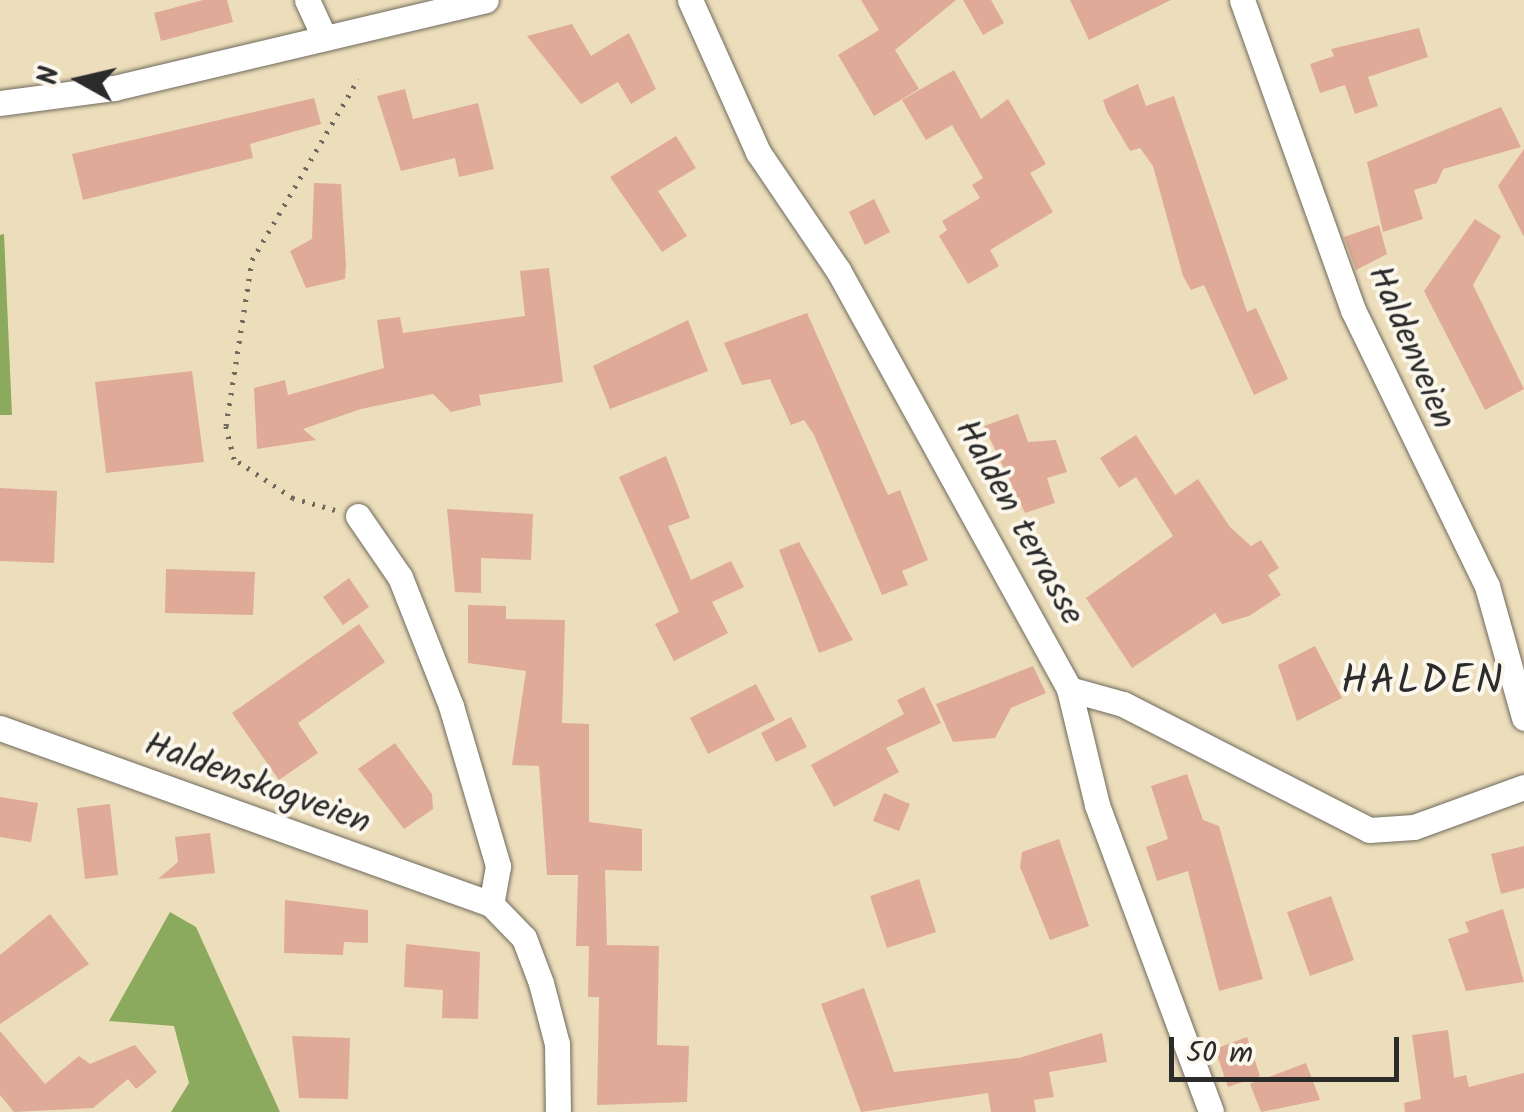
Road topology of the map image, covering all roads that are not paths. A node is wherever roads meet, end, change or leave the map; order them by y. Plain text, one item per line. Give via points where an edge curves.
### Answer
1 (307, 0) edge
2 (486, 0) edge
3 (690, 0) edge
4 (1242, 0) edge
5 (324, 37) junction
6 (0, 103) edge
7 (358, 516) road end
8 (1069, 689) junction
9 (1524, 718) edge
10 (0, 728) edge
11 (1524, 787) edge
12 (492, 904) junction
13 (558, 1112) edge
14 (1211, 1112) edge

1 - 5 street
2 - 5 street
3 - 8 street, Halden terrasse via 758,152 838,270
4 - 9 street, Haldenveien via 1353,310 1487,586
5 - 6 street via 114,88
7 - 12 street via 400,577 451,706 498,866
8 - 11 street via 1123,704 1369,830 1414,827
8 - 14 street, Halden terrasse via 1097,804
10 - 12 street, Haldenskogveien
12 - 13 street, Haldenskogveien via 524,938 541,984 557,1044

